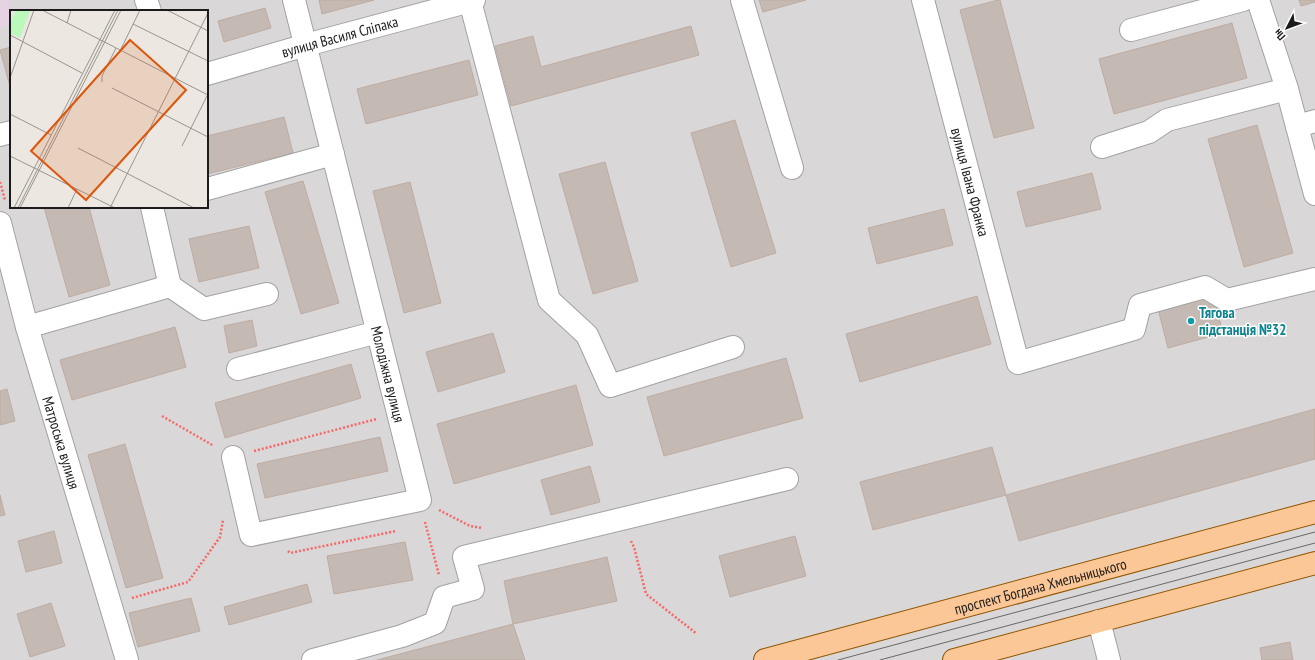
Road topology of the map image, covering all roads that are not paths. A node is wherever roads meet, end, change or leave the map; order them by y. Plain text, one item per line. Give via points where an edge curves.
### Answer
1 (146, 0) edge
2 (294, 0) edge
3 (472, 0) edge
4 (742, 0) edge
5 (923, 0) edge
6 (1243, 0) edge
7 (1258, 0) edge
8 (150, 10) edge
9 (1131, 30) dead end
10 (306, 45) junction
11 (208, 74) edge
12 (1287, 89) junction
13 (1306, 123) edge
14 (10, 132) edge
15 (0, 135) edge
16 (1102, 147) dead end
17 (333, 154) junction
18 (792, 168) dead end
19 (208, 189) edge
20 (1315, 194) edge
21 (152, 208) edge
22 (0, 223) edge
23 (1315, 279) edge
24 (170, 286) junction
25 (267, 294) dead end
26 (27, 327) junction
27 (378, 332) junction
28 (733, 347) dead end
29 (238, 369) dead end
30 (233, 457) road end
31 (787, 479) dead end
32 (1315, 512) edge
33 (1315, 563) edge
34 (1099, 621) junction
35 (127, 660) edge
36 (313, 660) edge
37 (765, 660) edge
38 (954, 660) edge
39 (1109, 660) edge

1 - 8 street
2 - 10 street, Молодіжна вулиця
3 - 10 street, вулиця Василя Сліпака
3 - 28 street via 549,300 587,335 610,386
4 - 18 street
5 - 23 street, вулиця Івана Франка via 1018,363 1134,328 1140,306 1205,287 1226,300
6 - 9 street
7 - 12 street
10 - 11 street, вулиця Василя Сліпака
10 - 17 street, Молодіжна вулиця
12 - 13 street
12 - 16 street via 1167,120 1149,132
13 - 20 street
14 - 15 street
17 - 19 street
17 - 27 street, Молодіжна вулиця
21 - 24 street
22 - 26 street, Матроська вулиця
24 - 25 street via 204,309
24 - 26 street
26 - 35 street, Матроська вулиця
27 - 29 street
27 - 30 street, Молодіжна вулиця via 420,500 251,535
31 - 36 street via 464,557 473,589 444,597 435,623 402,636
32 - 37 main road, проспект Богдана Хмельницького
33 - 34 main road
34 - 38 main road
34 - 39 street

